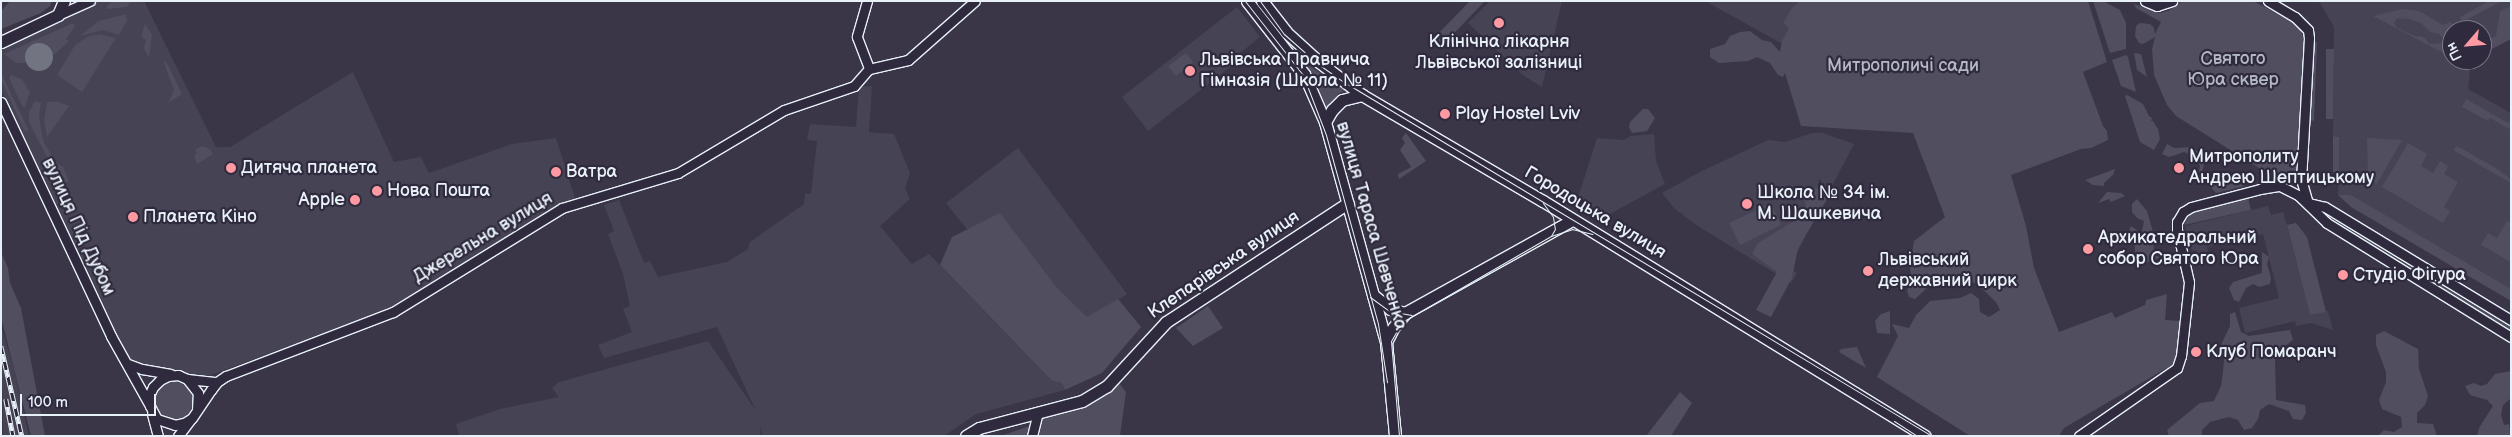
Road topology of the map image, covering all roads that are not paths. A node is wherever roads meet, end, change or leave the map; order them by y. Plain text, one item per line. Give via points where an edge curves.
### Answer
1 (64, 1) edge
2 (90, 1) edge
3 (867, 1) edge
4 (975, 1) edge
5 (1247, 1) edge
6 (1262, 1) edge
7 (2144, 1) edge
8 (2172, 1) edge
9 (2268, 1) edge
10 (58, 15) junction
11 (1, 42) edge
12 (869, 69) junction
13 (1362, 95) junction
14 (1, 102) edge
15 (1324, 122) junction
16 (1348, 203) junction
17 (2308, 203) junction
18 (1567, 217) junction
19 (1374, 299) junction
20 (1405, 313) junction
21 (2511, 320) edge
22 (2511, 337) edge
23 (1386, 342) junction
24 (128, 364) junction
25 (182, 377) junction
26 (217, 382) junction
27 (151, 408) junction
28 (1038, 412) junction
29 (194, 414) junction
30 (158, 436) edge
31 (178, 436) edge
32 (966, 436) edge
33 (1032, 436) edge
34 (1395, 436) edge
35 (1925, 436) edge
36 (2079, 436) edge

1 - 10 main road
2 - 10 street
3 - 12 street via 857,37
4 - 12 street via 908,60
5 - 15 main road, вулиця Тараса Шевченка via 1304,74
6 - 13 main road, Городоцька вулиця via 1286,32
7 - 8 street via 2157,6
9 - 17 street via 2295,17 2308,30 2301,179
10 - 11 main road
12 - 26 street, Джерельна вулиця via 854,86 784,110 678,173 562,208 393,312
13 - 15 main road via 1342,100
13 - 18 main road, Городоцька вулиця
14 - 24 street, вулиця Під Дубом via 111,336
15 - 16 main road, вулиця Тараса Шевченка
16 - 19 main road, вулиця Тараса Шевченка
16 - 28 main road, Клепарівська вулиця via 1166,322 1108,386 1082,400
17 - 21 street via 2326,207
17 - 22 street via 2327,223
17 - 36 street via 2280,186 2191,207 2183,212 2177,222 2177,230 2189,282 2177,368
18 - 20 main road
18 - 35 main road, Городоцька вулиця
19 - 20 main road via 1390,309
19 - 23 main road, вулиця Тараса Шевченка
20 - 23 main road
23 - 34 main road, вулиця Тараса Шевченка
24 - 25 street
24 - 27 street, вулиця Під Дубом
25 - 26 street, Джерельна вулиця
25 - 27 street via 168,376 160,380 149,396
25 - 29 street via 198,393
26 - 29 street
27 - 29 street via 157,419 175,425 184,423
27 - 30 street
28 - 32 main road, Клепарівська вулиця via 980,428
28 - 33 street
29 - 31 street

